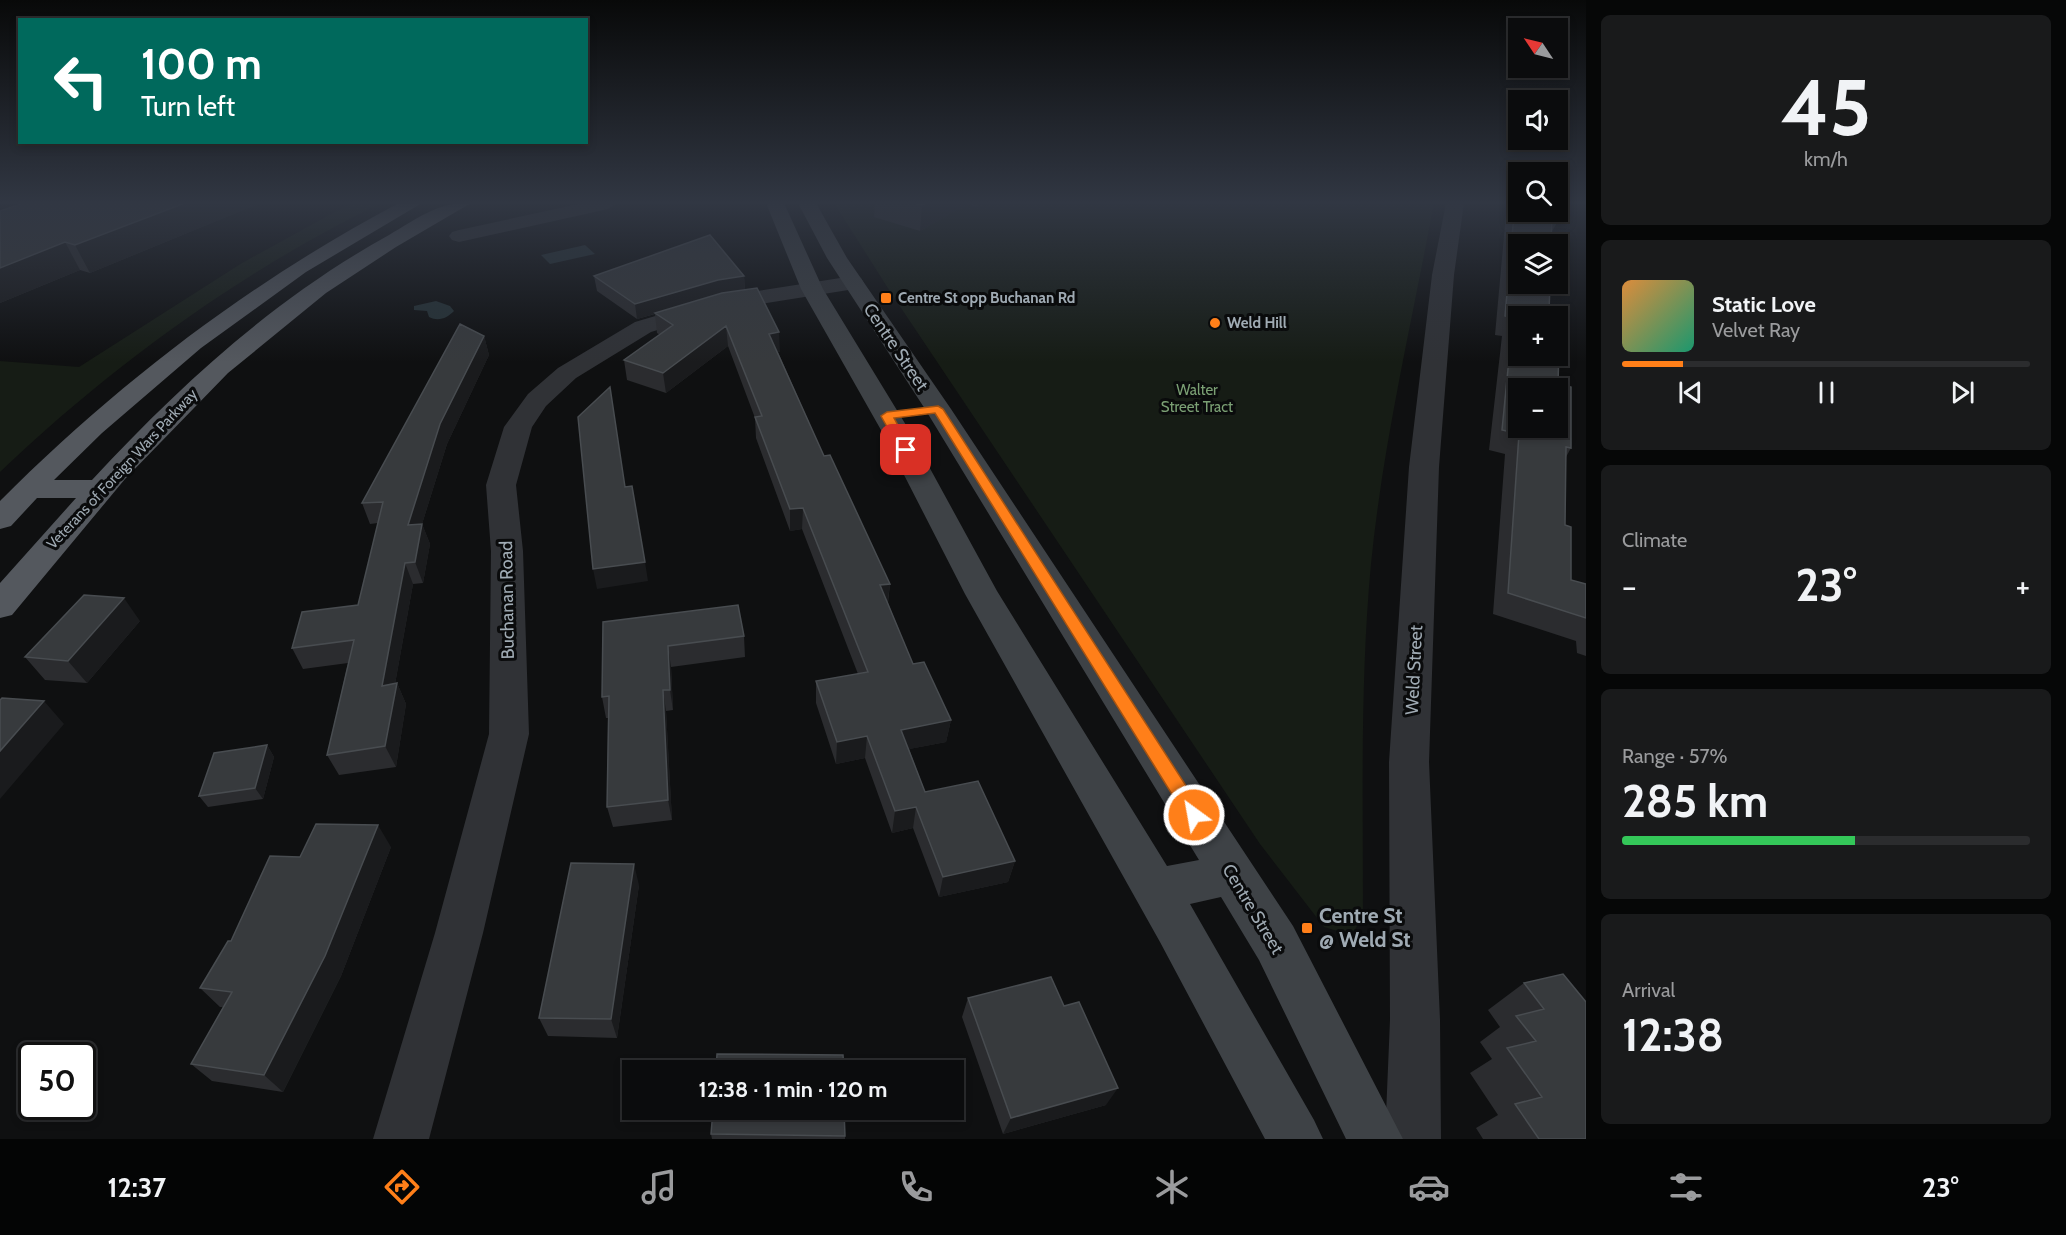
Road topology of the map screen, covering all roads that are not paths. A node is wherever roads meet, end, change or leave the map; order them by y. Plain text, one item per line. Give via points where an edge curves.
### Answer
1 (317, 256) edge
2 (367, 256) edge
3 (798, 256) edge
4 (838, 256) edge
5 (1446, 256) edge
6 (853, 283) junction
7 (812, 289) junction
8 (938, 409) junction
9 (887, 416) junction
10 (28, 489) junction
11 (100, 489) junction
12 (0, 519) edge
13 (0, 606) edge
14 (1232, 874) junction
15 (1155, 890) junction
16 (401, 1139) edge
17 (1295, 1139) edge
18 (1375, 1139) edge
19 (1413, 1139) edge

1 - 10 highway via 234,310 136,388
2 - 11 highway, Veterans of Foreign Wars Parkway via 284,315 190,394
3 - 7 main road
4 - 6 main road, Centre Street
5 - 19 street, Weld Street via 1424,467 1409,762 1415,1020
6 - 7 street, Buchanan Road
6 - 8 main road, Centre Street
7 - 9 main road
7 - 16 street, Buchanan Road via 720,304 643,327 567,373 537,400 518,427 501,485 507,551 509,734
8 - 9 main road
8 - 14 main road, Centre Street
9 - 15 main road via 982,594
10 - 11 highway
10 - 12 highway
11 - 13 highway, Veterans of Foreign Wars Parkway
14 - 15 main road
14 - 18 main road, Centre Street via 1276,943
15 - 17 main road

